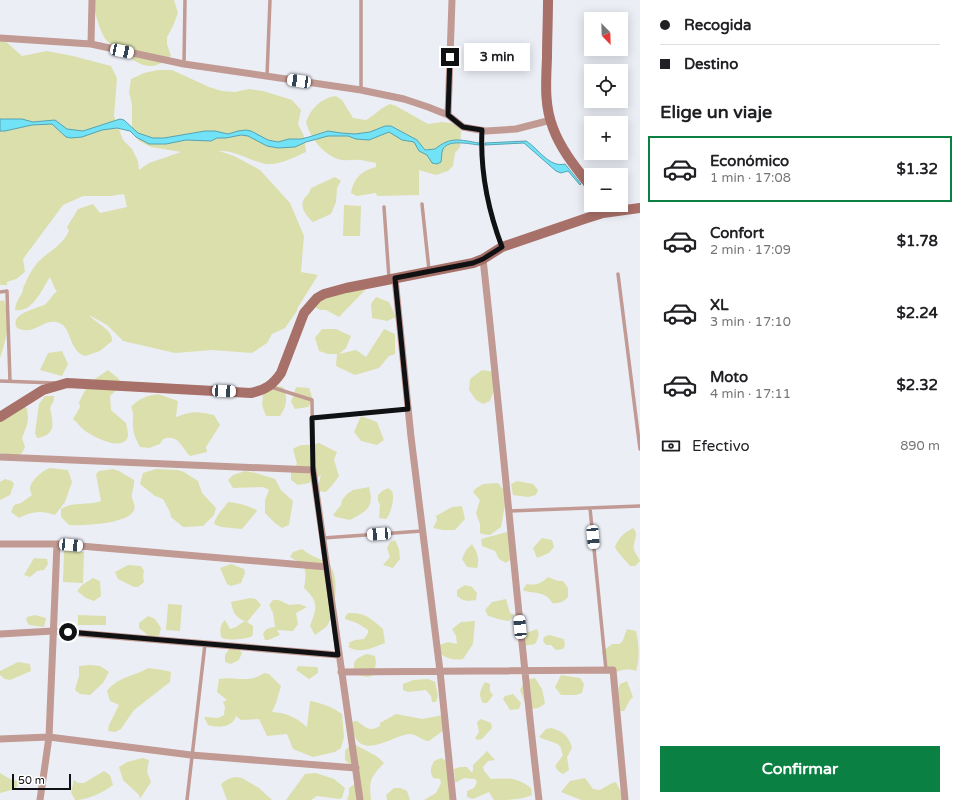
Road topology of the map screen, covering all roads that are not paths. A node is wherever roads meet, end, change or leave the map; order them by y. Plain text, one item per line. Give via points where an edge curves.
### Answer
1 (92, 0) edge
2 (185, 0) edge
3 (270, 0) edge
4 (361, 0) edge
5 (452, 0) edge
6 (548, 0) edge
7 (0, 38) edge
8 (91, 44) junction
9 (184, 64) junction
10 (268, 76) junction
11 (361, 90) junction
12 (448, 115) junction
13 (551, 120) junction
14 (482, 130) junction
15 (584, 177) edge
16 (422, 204) dead end
17 (384, 207) dead end
18 (629, 208) joint
19 (640, 208) edge
20 (502, 247) junction
21 (483, 259) junction
22 (429, 271) junction
23 (618, 274) dead end
24 (392, 278) junction
25 (0, 292) edge
26 (0, 381) edge
27 (10, 381) junction
28 (67, 383) junction
29 (270, 387) junction
30 (408, 409) junction
31 (0, 417) edge
32 (312, 418) junction
33 (640, 449) edge
34 (0, 457) edge
35 (313, 470) junction
36 (640, 506) edge
37 (590, 508) junction
38 (509, 511) junction
39 (422, 531) junction
40 (322, 538) junction
41 (0, 544) edge
42 (57, 544) junction
43 (327, 567) junction
44 (53, 631) junction
45 (0, 634) edge
46 (204, 644) junction
47 (338, 655) junction
48 (606, 670) junction
49 (440, 671) junction
50 (524, 671) junction
51 (341, 672) junction
52 (48, 737) junction
53 (0, 739) edge
54 (191, 755) junction
55 (356, 768) junction
56 (40, 800) edge
57 (187, 800) edge
58 (360, 800) edge
59 (453, 800) edge
60 (539, 800) edge
61 (625, 800) edge

1 - 8 street
2 - 9 lane
3 - 10 lane
4 - 11 lane
5 - 12 street
6 - 13 main road via 546,91
7 - 8 street
8 - 9 street
9 - 10 street
10 - 11 street
11 - 12 street via 404,99
12 - 14 street via 463,127
13 - 14 street via 516,129
13 - 15 main road via 568,157
14 - 20 lane via 485,187 492,223
16 - 22 lane
17 - 24 lane
18 - 19 main road
18 - 20 main road via 603,213
20 - 21 main road
21 - 22 main road
21 - 38 street
22 - 24 main road
23 - 33 lane
24 - 29 main road via 346,288 317,298 304,313 281,374
24 - 30 street
25 - 27 lane via 7,291
26 - 27 lane
27 - 28 lane
28 - 29 main road via 251,393
28 - 31 main road via 43,390
29 - 32 lane via 312,400
30 - 32 lane
30 - 39 street
32 - 35 lane
34 - 35 street
35 - 40 street
36 - 37 lane
37 - 38 lane
37 - 48 lane
38 - 50 street
39 - 40 lane
39 - 49 street
40 - 43 street
41 - 42 street
42 - 43 street
42 - 44 street
43 - 47 street
44 - 45 street
44 - 46 street
44 - 52 street
46 - 47 street
46 - 54 lane
47 - 51 street
48 - 50 street
48 - 61 street via 613,670
49 - 50 street
49 - 51 street
49 - 59 street
50 - 60 street
51 - 55 street
52 - 53 street
52 - 54 street
52 - 56 street
54 - 55 street
54 - 57 lane
55 - 58 street

